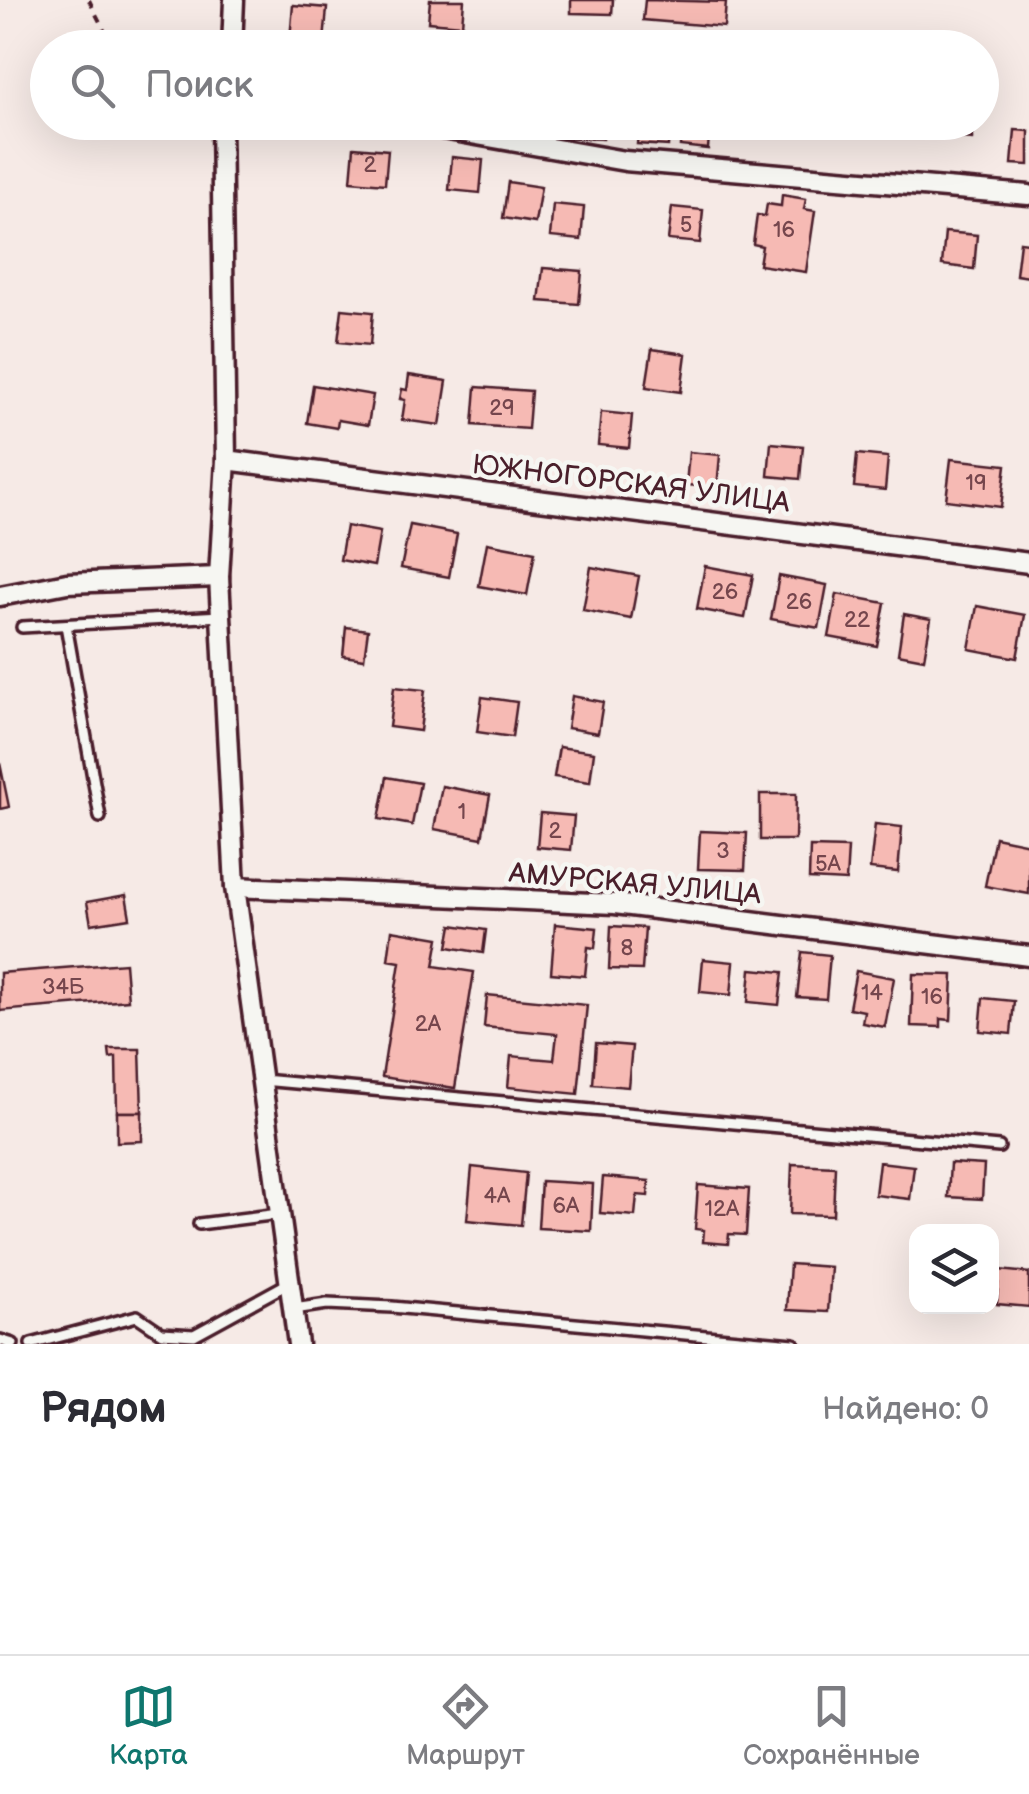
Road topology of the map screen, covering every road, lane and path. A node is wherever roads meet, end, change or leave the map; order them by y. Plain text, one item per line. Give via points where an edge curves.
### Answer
1 (88, 0) edge
2 (234, 0) edge
3 (104, 30) edge
4 (233, 30) edge
5 (221, 140) edge
6 (505, 140) edge
7 (1029, 195) edge
8 (226, 460) junction
9 (1029, 563) edge
10 (219, 577) junction
11 (0, 596) edge
12 (221, 616) junction
13 (66, 625) junction
14 (22, 627) dead end
15 (100, 816) dead end
16 (235, 886) junction
17 (1029, 956) edge
18 (260, 1080) junction
19 (999, 1147) dead end
20 (279, 1214) junction
21 (198, 1224) dead end
22 (289, 1283) junction
23 (293, 1309) junction
24 (0, 1340) edge
25 (13, 1344) edge
26 (30, 1344) edge
27 (298, 1344) edge
28 (794, 1344) edge

1 - 3 path
2 - 4 street
5 - 8 street
6 - 7 street via 624,161
8 - 9 street, ЮЖНОГОРСКАЯ УЛИЦА
8 - 10 street
10 - 11 street via 66,583
10 - 12 street
12 - 13 lane
12 - 16 street
13 - 14 lane
13 - 15 lane
16 - 17 street, АМУРСКАЯ УЛИЦА via 615,904
16 - 18 street
18 - 19 lane
18 - 20 street
20 - 21 lane
20 - 22 street
22 - 23 street
22 - 26 lane via 194,1336 162,1333 137,1316
23 - 27 street
23 - 28 lane via 392,1306
24 - 25 lane

